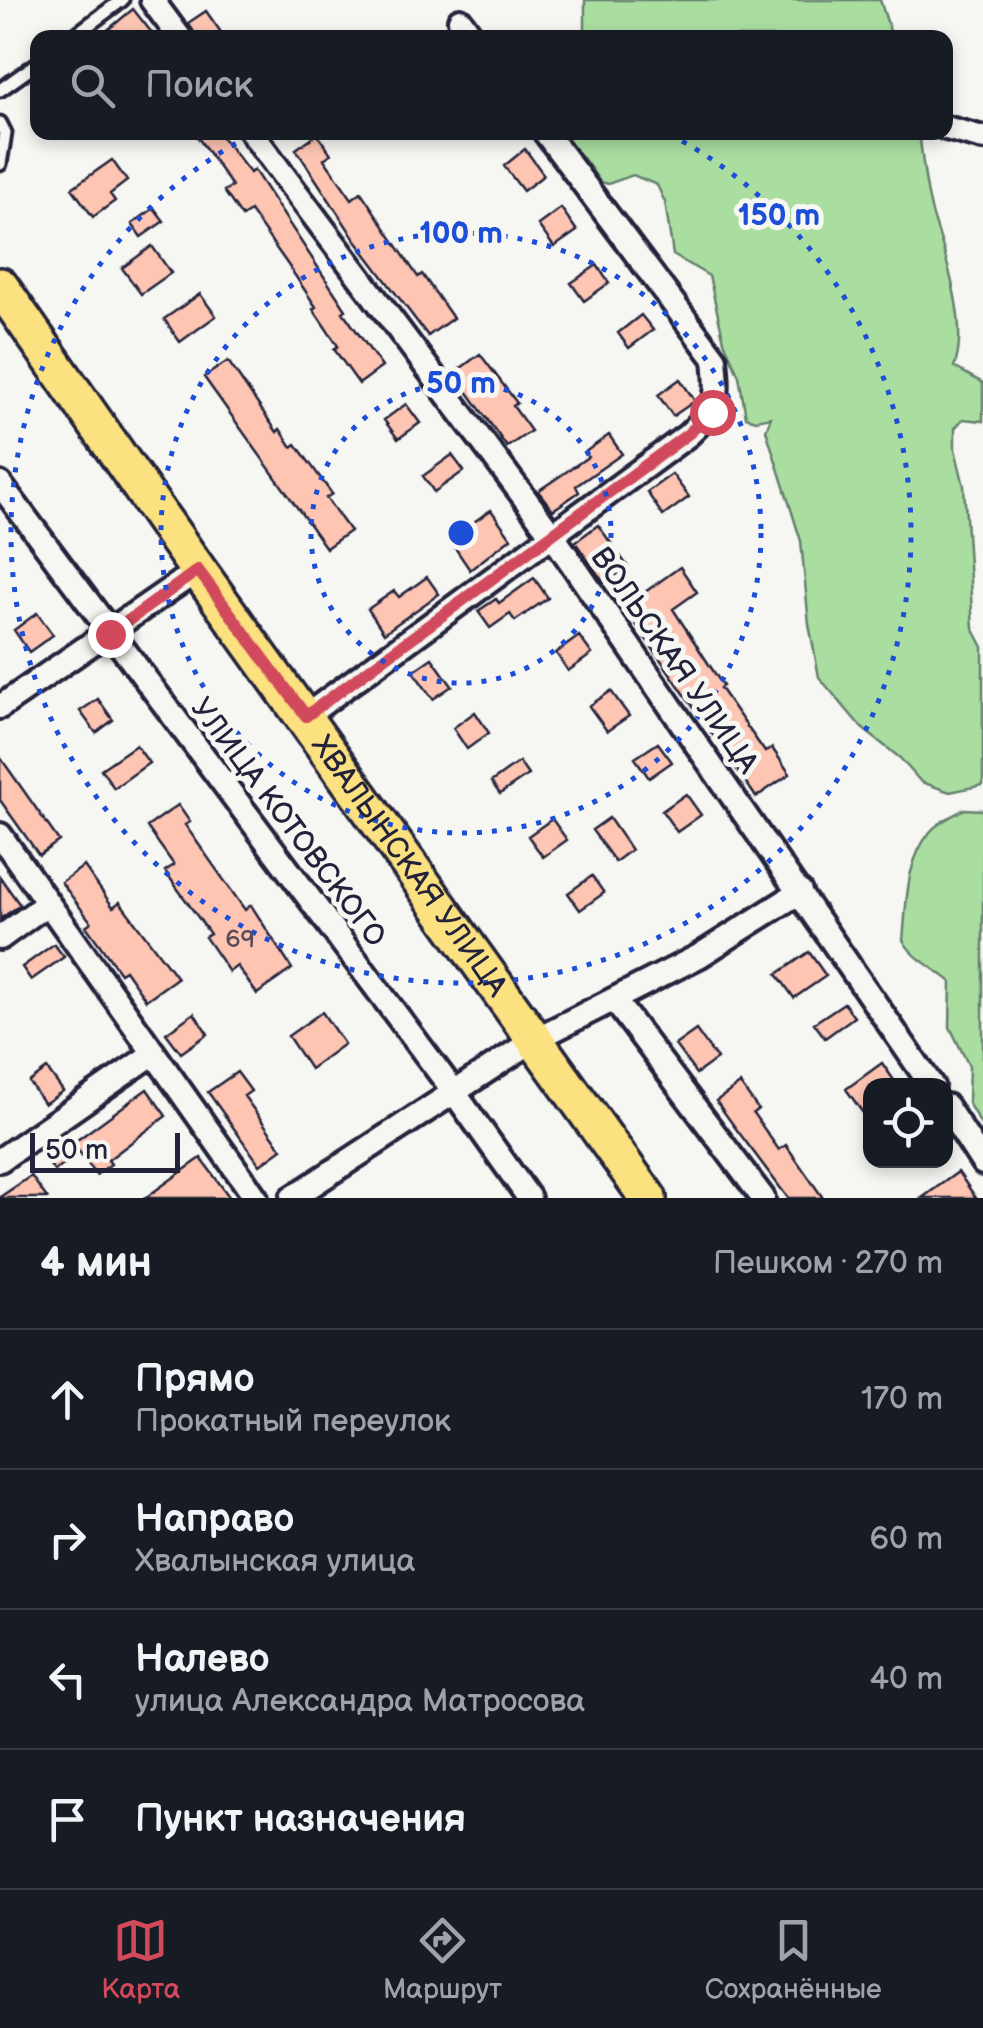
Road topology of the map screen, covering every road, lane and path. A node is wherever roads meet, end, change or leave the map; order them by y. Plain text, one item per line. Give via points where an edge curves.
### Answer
1 (122, 0) edge
2 (152, 0) edge
3 (83, 30) edge
4 (174, 30) edge
5 (30, 68) edge
6 (0, 90) edge
7 (0, 123) edge
8 (953, 130) edge
9 (983, 138) edge
10 (257, 140) edge
11 (551, 140) edge
12 (0, 164) edge
13 (0, 286) edge
14 (0, 484) edge
15 (553, 536) junction
16 (198, 570) junction
17 (110, 634) junction
18 (0, 707) edge
19 (306, 716) junction
20 (0, 835) edge
21 (800, 892) junction
22 (48, 903) junction
23 (0, 938) edge
24 (616, 1001) junction
25 (534, 1040) junction
26 (154, 1053) junction
27 (927, 1078) edge
28 (454, 1092) junction
29 (953, 1117) edge
30 (0, 1160) edge
31 (983, 1163) edge
32 (256, 1198) edge
33 (292, 1198) edge
34 (528, 1198) edge
35 (648, 1198) edge
36 (763, 1198) edge

1 - 3 lane
2 - 4 street
5 - 6 lane
7 - 12 lane via 6,133
8 - 9 street
10 - 15 street, ВОЛЬСКАЯ УЛИЦА
11 - 15 street via 715,359 718,384 712,412
13 - 16 main road, ХВАЛЫНСКАЯ УЛИЦА
14 - 17 street, УЛИЦА КОТОВСКОГО
15 - 19 street
15 - 21 street, ВОЛЬСКАЯ УЛИЦА
16 - 17 street
16 - 19 main road, ХВАЛЫНСКАЯ УЛИЦА
17 - 18 street
17 - 28 street, УЛИЦА КОТОВСКОГО
19 - 25 main road, ХВАЛЫНСКАЯ УЛИЦА
20 - 22 street
21 - 24 street
21 - 27 street, ВОЛЬСКАЯ УЛИЦА
22 - 23 street
22 - 26 street
24 - 25 street
24 - 36 street
25 - 28 street
25 - 35 main road, ХВАЛЫНСКАЯ УЛИЦА
26 - 30 street
26 - 32 street
28 - 33 street
28 - 34 street, УЛИЦА КОТОВСКОГО
29 - 31 street

